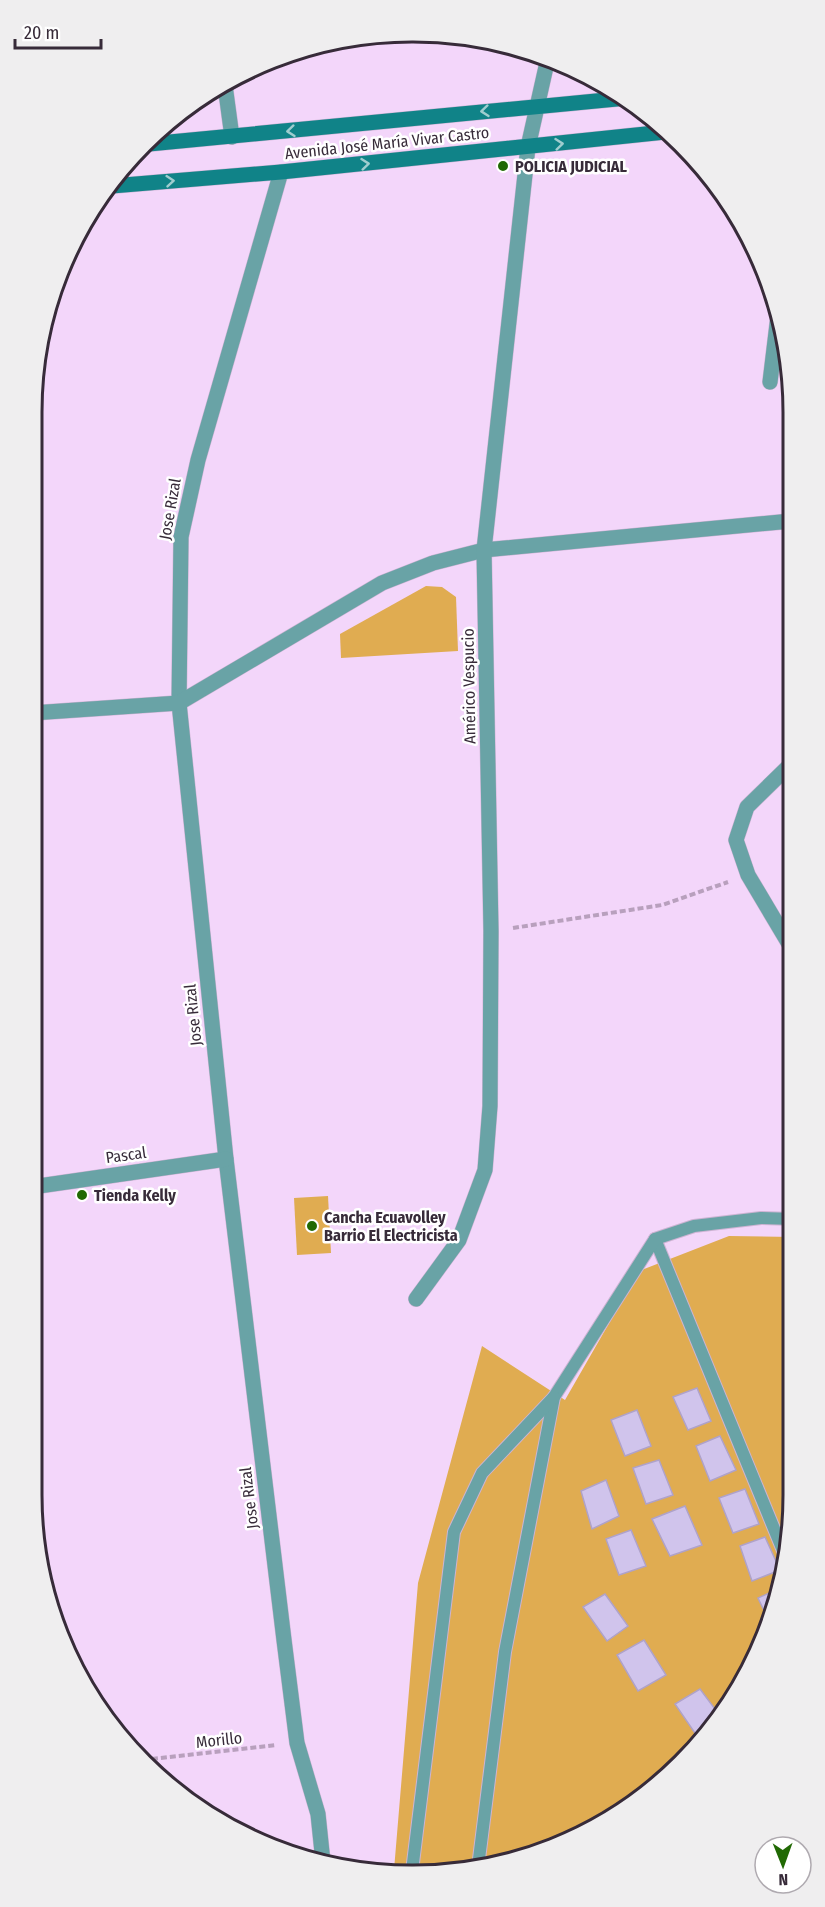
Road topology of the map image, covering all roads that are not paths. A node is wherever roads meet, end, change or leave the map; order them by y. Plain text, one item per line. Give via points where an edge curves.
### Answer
1 (546, 67) edge
2 (226, 93) edge
3 (610, 99) edge
4 (536, 106) junction
5 (656, 133) edge
6 (232, 136) junction
7 (159, 143) edge
8 (528, 147) junction
9 (281, 172) junction
10 (120, 185) edge
11 (775, 338) edge
12 (770, 382) dead end
13 (783, 522) edge
14 (484, 550) junction
15 (180, 703) junction
16 (42, 712) edge
17 (783, 772) edge
18 (783, 934) edge
19 (226, 1160) junction
20 (42, 1186) edge
21 (783, 1219) edge
22 (655, 1239) junction
23 (416, 1299) dead end
24 (554, 1397) junction
25 (780, 1543) edge
26 (322, 1853) edge
27 (479, 1859) edge
28 (413, 1865) edge

1 - 4 street, Américo Vespucio
2 - 6 street
3 - 4 street, Avenida José María Vivar Castro
4 -> 6 street, Avenida José María Vivar Castro
4 - 8 street, Américo Vespucio
8 -> 5 street, Avenida José María Vivar Castro
6 - 7 street, Avenida José María Vivar Castro
9 -> 8 street, Avenida José María Vivar Castro
8 - 14 street, Américo Vespucio
10 -> 9 street, Avenida José María Vivar Castro
9 - 15 street, Jose Rizal via 198,460 181,537
11 - 12 street
13 - 14 street
14 - 15 street via 433,563 382,583
14 - 23 street, Américo Vespucio via 492,931 490,1106 485,1170 459,1240
15 - 16 street
15 - 19 street, Jose Rizal
17 - 18 street via 747,807 736,840 748,875
19 - 20 street, Pascal
19 - 26 street, Jose Rizal via 297,1743 318,1814
21 - 22 lane via 694,1226
22 - 24 lane
22 - 25 lane
24 - 27 lane via 505,1652
24 - 28 lane via 482,1473 454,1532

